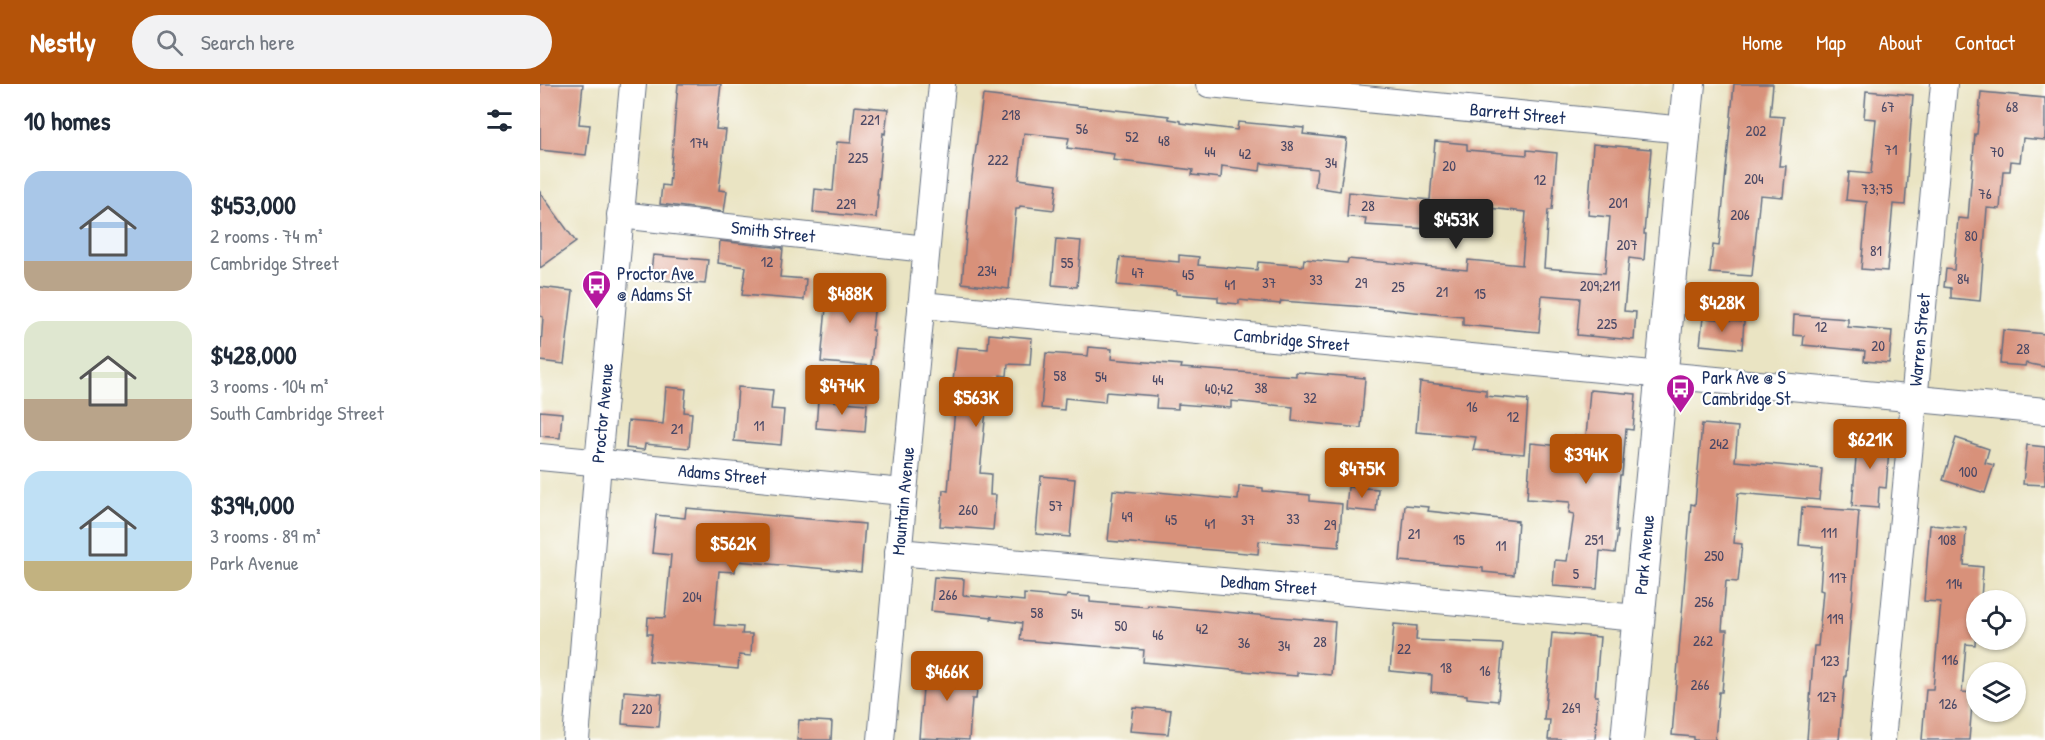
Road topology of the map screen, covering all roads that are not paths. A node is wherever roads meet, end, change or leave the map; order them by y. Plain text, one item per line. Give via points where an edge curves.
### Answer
1 (633, 84) edge
2 (942, 84) edge
3 (1209, 84) edge
4 (1689, 84) edge
5 (1944, 84) edge
6 (1684, 130) junction
7 (620, 215) junction
8 (926, 249) junction
9 (921, 305) junction
10 (1662, 374) junction
11 (1914, 398) junction
12 (2045, 411) edge
13 (540, 457) edge
14 (598, 463) junction
15 (903, 492) junction
16 (898, 552) junction
17 (1638, 618) junction
18 (576, 740) edge
19 (881, 740) edge
20 (1627, 740) edge
21 (1882, 740) edge

1 - 7 street, Proctor Avenue
2 - 8 street, Mountain Avenue
3 - 6 street, Barrett Street
4 - 6 main road, Park Avenue
5 - 11 street, Warren Street
6 - 10 main road, Park Avenue
7 - 8 street, Smith Street
7 - 14 street, Proctor Avenue
8 - 9 street, Mountain Avenue
9 - 10 street, Cambridge Street
9 - 15 street, Mountain Avenue
10 - 11 street, Cambridge Street
10 - 17 main road, Park Avenue
11 - 12 street, Cambridge Street
11 - 21 street, Warren Street
13 - 14 street, Adams Street
14 - 15 street, Adams Street
14 - 18 street, Proctor Avenue
15 - 16 street, Mountain Avenue
16 - 17 street, Dedham Street
16 - 19 street, Mountain Avenue
17 - 20 main road, Park Avenue

